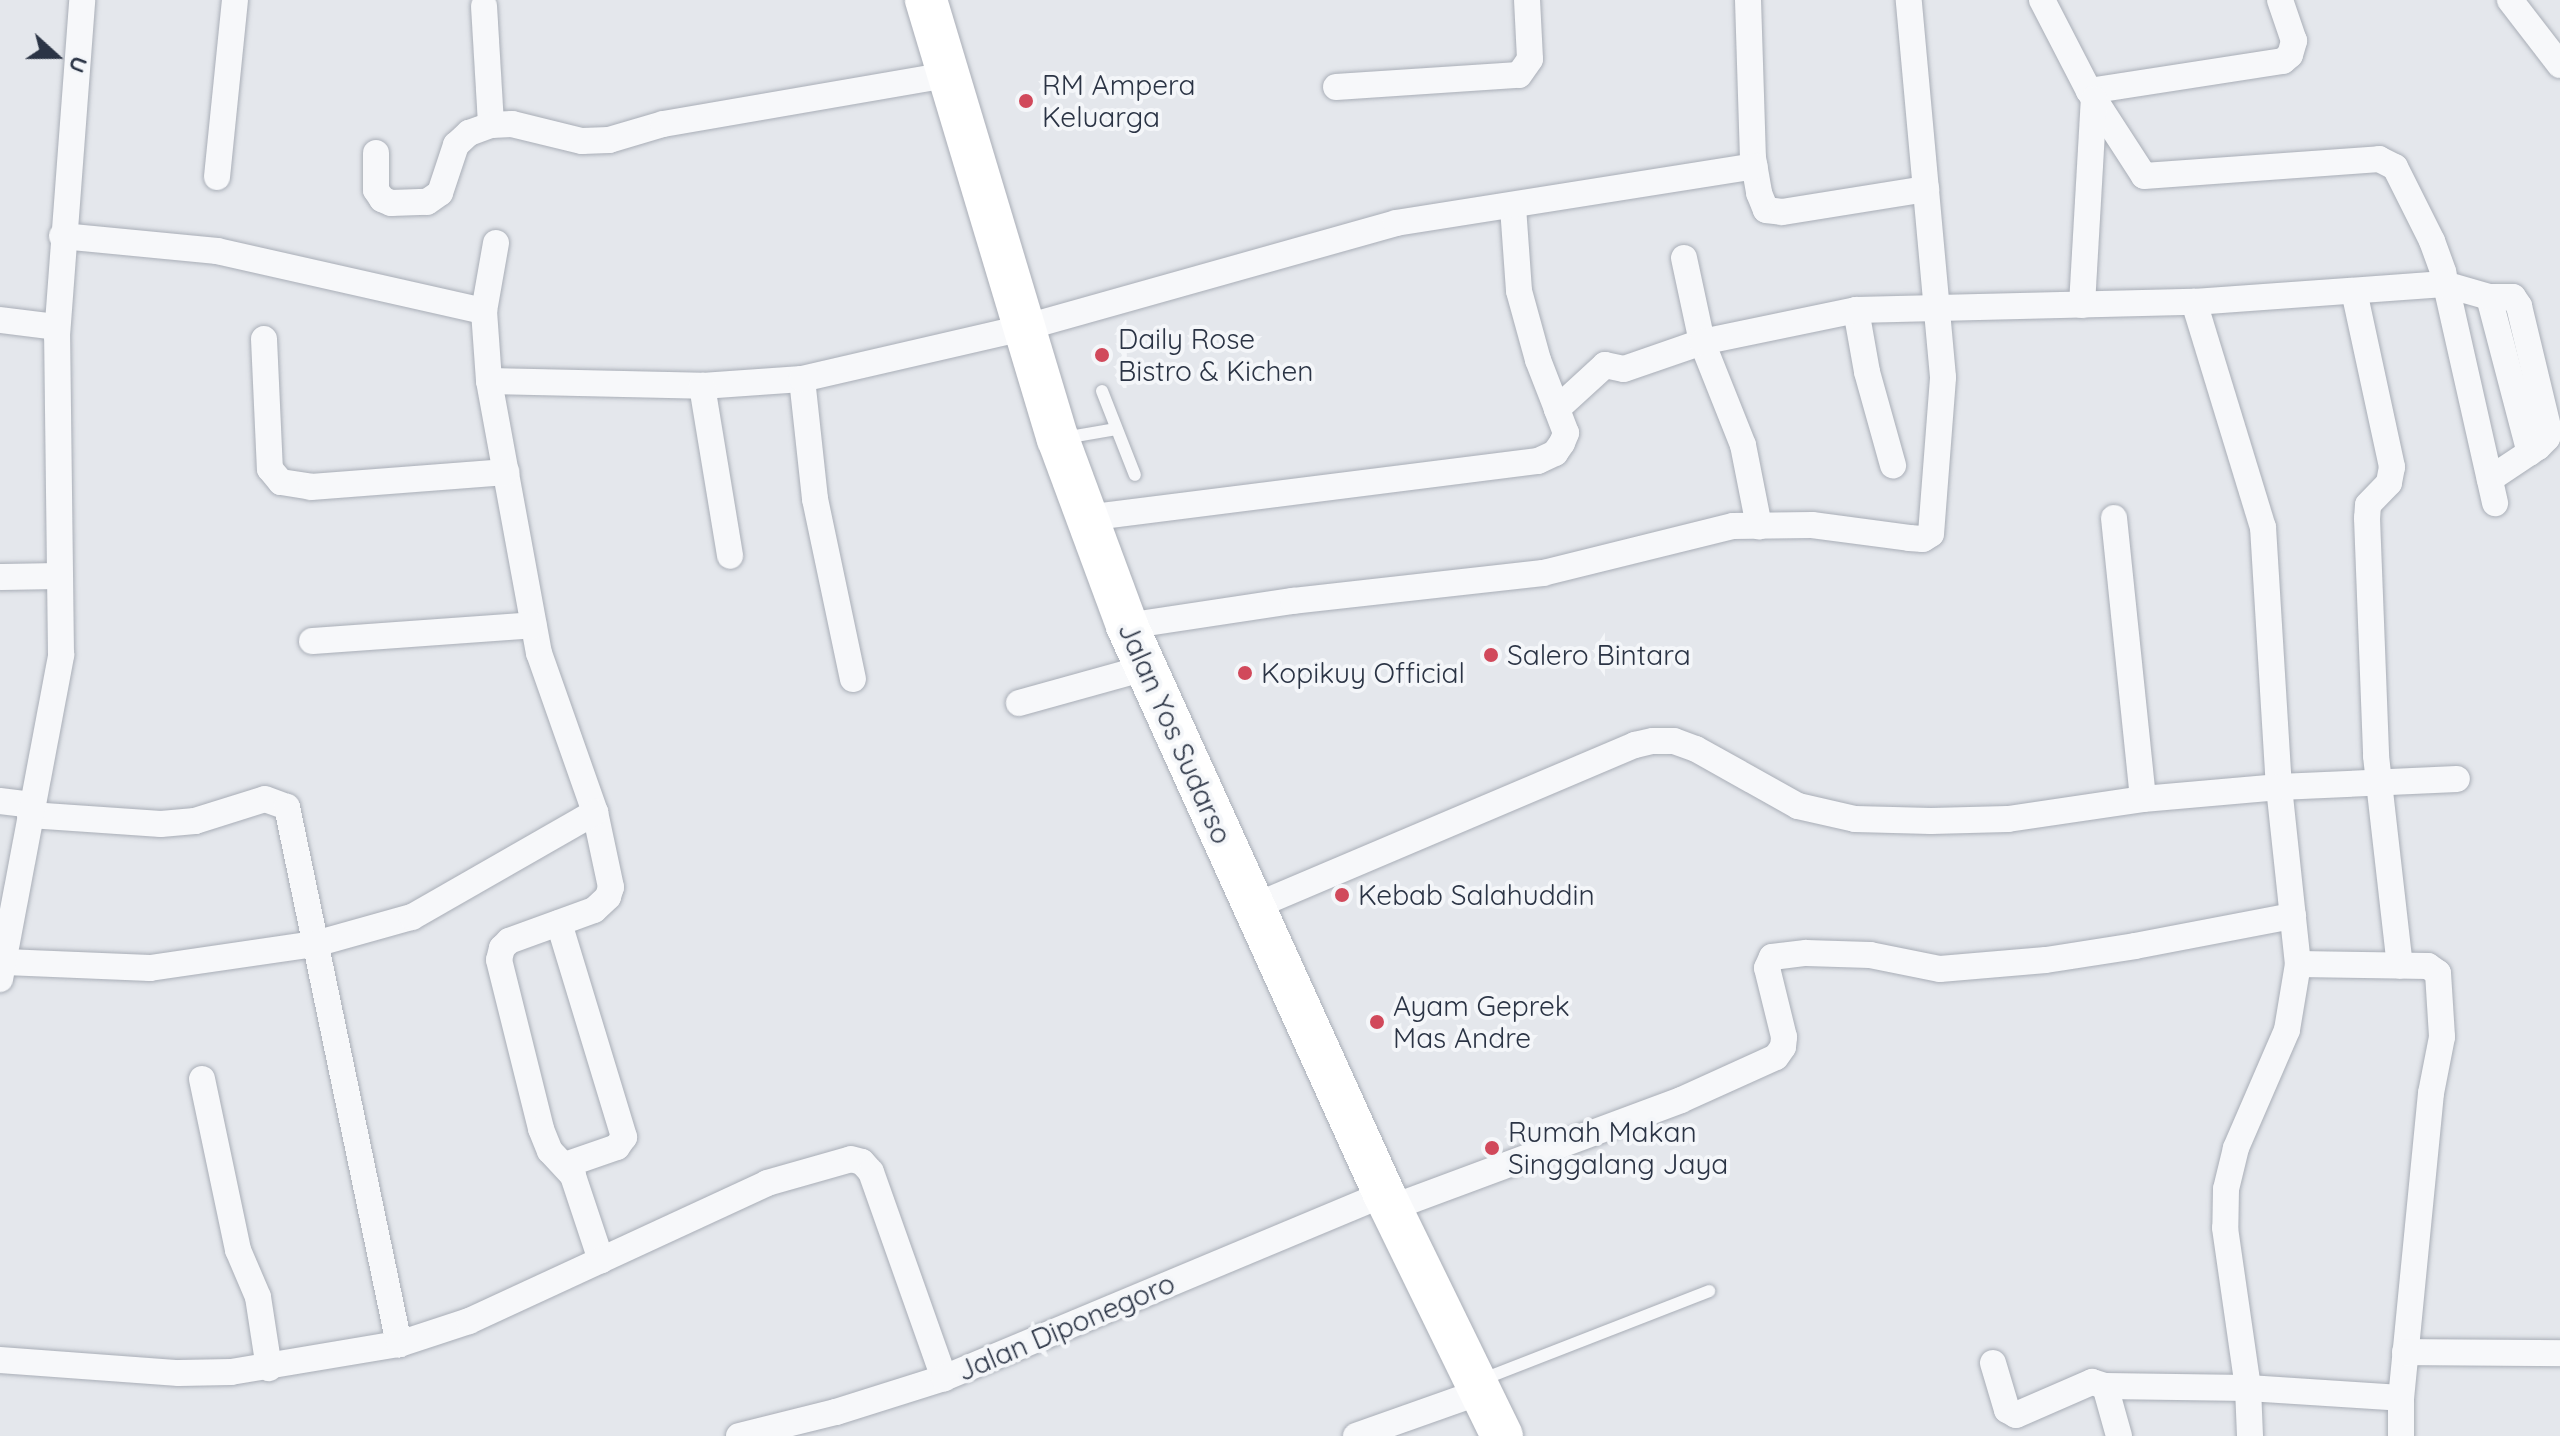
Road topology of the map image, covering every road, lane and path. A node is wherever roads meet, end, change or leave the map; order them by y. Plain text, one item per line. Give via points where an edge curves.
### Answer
1 (82, 0) edge
2 (235, 0) edge
3 (926, 0) edge
4 (1527, 0) edge
5 (1748, 0) edge
6 (1909, 0) edge
7 (2042, 0) edge
8 (2280, 0) edge
9 (2510, 0) edge
10 (484, 6) dead end
11 (2560, 65) edge
12 (946, 75) junction
13 (1336, 87) dead end
14 (2091, 95) junction
15 (491, 125) junction
16 (376, 153) dead end
17 (1755, 166) junction
18 (217, 177) dead end
19 (1926, 189) junction
20 (1513, 207) junction
21 (62, 236) junction
22 (496, 243) dead end
23 (1684, 258) dead end
24 (2444, 284) junction
25 (2354, 291) junction
26 (2194, 302) junction
27 (2082, 305) junction
28 (1939, 306) junction
29 (1856, 310) junction
30 (484, 311) junction
31 (0, 320) edge
32 (57, 327) junction
33 (1023, 328) junction
34 (264, 339) dead end
35 (1702, 342) junction
36 (802, 379) junction
37 (489, 381) junction
38 (702, 386) junction
39 (1102, 391) dead end
40 (1557, 409) junction
41 (1116, 429) junction
42 (1058, 439) junction
43 (1893, 465) dead end
44 (506, 472) junction
45 (1135, 475) dead end
46 (1086, 518) junction
47 (2114, 518) dead end
48 (1759, 526) junction
49 (730, 556) dead end
50 (60, 576) junction
51 (0, 577) edge
52 (533, 625) junction
53 (1127, 626) junction
54 (312, 641) dead end
55 (1145, 668) junction
56 (853, 679) dead end
57 (1019, 703) dead end
58 (2457, 779) dead end
59 (2378, 782) junction
60 (2279, 787) junction
61 (2143, 799) junction
62 (0, 801) edge
63 (31, 810) junction
64 (595, 812) junction
65 (1253, 907) junction
66 (2293, 916) junction
67 (559, 923) junction
68 (315, 944) junction
69 (2298, 964) junction
70 (2400, 966) junction
71 (2, 970) edge
72 (202, 1079) dead end
73 (565, 1165) junction
74 (1387, 1201) junction
75 (601, 1260) junction
76 (1709, 1291) dead end
77 (399, 1344) junction
78 (2405, 1352) junction
79 (2560, 1353) edge
80 (0, 1360) edge
81 (1993, 1363) dead end
82 (269, 1368) junction
83 (944, 1378) junction
84 (2105, 1386) junction
85 (1478, 1387) junction
86 (2248, 1388) junction
87 (2401, 1398) junction
88 (739, 1436) edge
89 (1356, 1436) edge
90 (1502, 1436) edge
91 (2119, 1436) edge
92 (2250, 1436) edge
93 (2401, 1436) edge

1 - 21 street
2 - 18 street
3 - 12 highway, Jalan Yos Sudarso
4 - 13 street via 1530,59 1519,75
5 - 17 street
6 - 19 street
7 - 14 street
8 - 14 street via 2294,48 2283,61
9 - 11 street
10 - 15 street
12 - 15 street via 663,124 609,140 582,141 512,124
12 - 33 highway, Jalan Yos Sudarso
14 - 24 street via 2144,176 2388,162 2432,241
14 - 27 street
15 - 16 street via 456,145 440,193 427,202 382,199 376,190
17 - 19 street via 1761,203 1774,212
17 - 20 street
19 - 28 street
20 - 33 street via 1396,223
20 - 40 street via 1519,291
21 - 30 street via 217,251
21 - 32 street
22 - 30 street
23 - 35 street
24 - 24 street via 2489,297 2513,297 2549,431 2493,491
24 - 25 street
25 - 26 street
25 - 59 street via 2392,467 2389,483 2368,505 2367,518
26 - 27 street
26 - 60 street via 2263,527
27 - 28 street
28 - 29 street
28 - 48 street via 1943,402 1931,534 1923,539 1812,525
29 - 35 street
29 - 43 street
30 - 37 street
31 - 32 street
32 - 50 street
33 - 36 street
33 - 42 highway, Jalan Yos Sudarso
34 - 44 street via 270,469 281,482 311,487
35 - 40 street via 1624,369 1605,365
35 - 48 street via 1743,445
36 - 38 street
36 - 56 street via 815,499
37 - 38 street
37 - 44 street
38 - 49 street
39 - 41 lane
40 - 46 street via 1566,433 1555,453 1538,461
41 - 42 lane
41 - 45 lane
42 - 46 highway, Jalan Yos Sudarso
44 - 52 street
46 - 53 highway, Jalan Yos Sudarso
47 - 61 street
48 - 53 street via 1733,526 1543,573
50 - 51 street
50 - 63 street via 61,655
52 - 54 street
52 - 64 street via 546,678
53 - 55 highway, Jalan Yos Sudarso
55 - 57 street
55 - 65 highway, Jalan Yos Sudarso
58 - 59 street
59 - 60 street
59 - 70 street
60 - 61 street
60 - 66 street
61 - 65 street via 2008,819 1836,817 1798,806 1696,749 1653,741
62 - 63 street
63 - 68 street via 161,824 195,821 276,800 287,807 293,827
63 - 71 street
64 - 67 street via 610,877 608,897 594,910
64 - 68 street via 412,917
65 - 74 highway, Jalan Yos Sudarso
66 - 69 street
66 - 74 street, Jalan Diponegoro via 2105,951 1940,969 1870,955 1772,957 1767,968 1784,1037 1776,1057 1652,1112
67 - 73 street via 624,1137 617,1147
67 - 73 street via 509,941 499,960 541,1129 550,1151
68 - 71 street via 150,968
68 - 77 street
69 - 70 street
69 - 86 street via 2287,1030 2236,1148 2226,1189 2225,1228
70 - 78 street via 2434,968 2442,999
72 - 82 street via 238,1250 258,1297
73 - 75 street via 578,1188
74 - 83 street, Jalan Diponegoro
74 - 85 highway, Jalan Yos Sudarso
75 - 77 street via 469,1321
75 - 83 street via 767,1183 851,1159 862,1162 871,1172
76 - 85 lane
77 - 82 street
78 - 79 street
78 - 87 street
80 - 82 street via 179,1373
81 - 84 street via 2007,1410 2016,1415 2092,1382
83 - 88 street, Jalan Diponegoro
84 - 86 street
84 - 91 street
85 - 89 street
85 - 90 highway, Jalan Yos Sudarso
86 - 87 street
86 - 92 street
87 - 93 street

